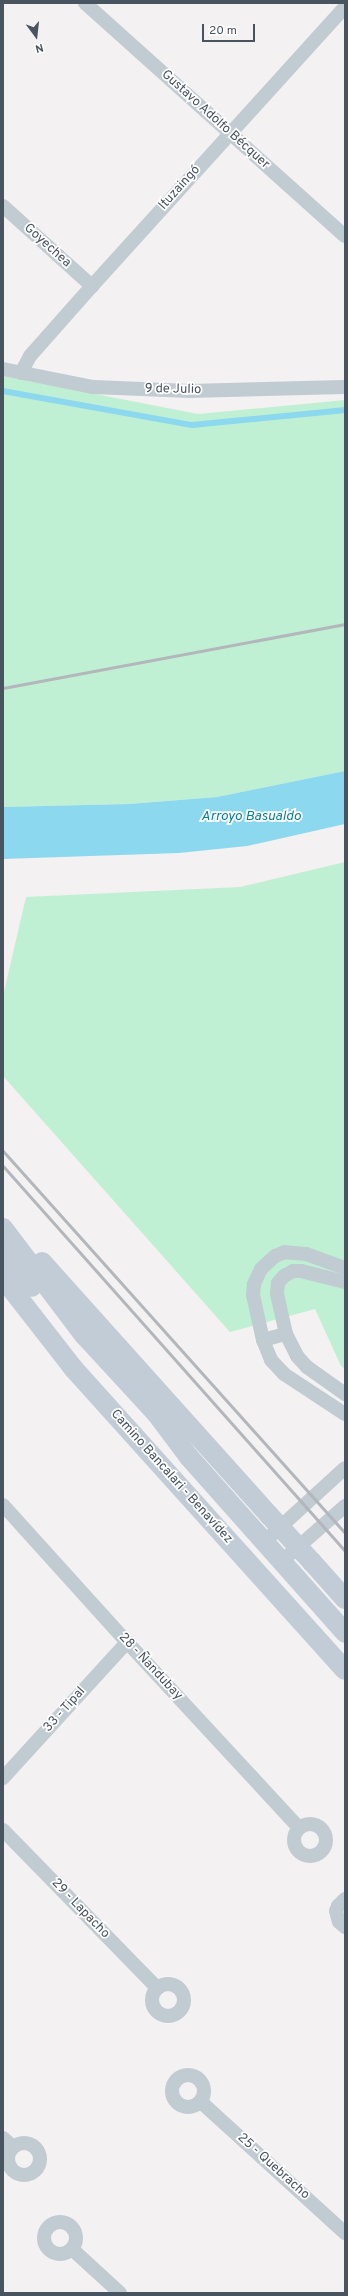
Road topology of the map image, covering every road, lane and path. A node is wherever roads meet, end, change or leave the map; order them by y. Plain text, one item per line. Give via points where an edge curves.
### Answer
1 (85, 3) edge
2 (345, 7) edge
3 (229, 133) junction
4 (3, 206) edge
5 (345, 236) edge
6 (92, 286) junction
7 (3, 369) edge
8 (21, 373) junction
9 (345, 388) edge
10 (3, 1221) edge
11 (3, 1228) edge
12 (3, 1252) edge
13 (345, 1268) edge
14 (3, 1278) edge
15 (345, 1282) edge
16 (286, 1334) junction
17 (263, 1340) junction
18 (345, 1394) edge
19 (345, 1414) edge
20 (189, 1457) junction
21 (345, 1468) edge
22 (3, 1505) edge
23 (345, 1506) edge
24 (265, 1541) junction
25 (282, 1561) junction
26 (345, 1600) edge
27 (345, 1633) edge
28 (127, 1642) junction
29 (345, 1670) edge
30 (3, 1778) edge
31 (299, 1828) dead end
32 (3, 1830) edge
33 (345, 1899) edge
34 (345, 1927) edge
35 (157, 1988) dead end
36 (201, 2102) dead end
37 (345, 2233) edge
38 (72, 2249) dead end
39 (120, 2293) edge

1 - 3 street, Gustavo Adolfo Bécquer
2 - 3 street, Ituzaingó
3 - 5 street, Gustavo Adolfo Bécquer
3 - 6 street, Ituzaingó
4 - 6 street, Goyechea
6 - 8 street, Ituzaingó via 30,356
7 - 8 street, 9 de Julio
8 - 9 street, 9 de Julio via 93,387 190,391
10 - 26 main road, bridge via 77,1300
11 - 20 main road via 84,1335 156,1413
12 - 20 main road via 84,1353 114,1386
13 - 17 street via 292,1252 275,1256 268,1261 256,1278 253,1295
14 - 29 main road, Camino Bancalari - Benavídez via 73,1368
15 - 16 street via 301,1270 284,1276 278,1283 278,1294
16 - 17 street
16 - 18 street via 297,1356 307,1367
17 - 19 street via 271,1360 284,1374
20 - 24 main road
21 - 24 street
22 - 28 street, 28 - Ñandubay
23 - 25 street
24 - 25 main road
25 - 27 main road
28 - 30 street, 33 - Tipal
28 - 31 street, 28 - Ñandubay
32 - 35 street, 29 - Lapacho
33 - 34 street via 336,1911 339,1922
36 - 37 street, 25 - Quebracho
38 - 39 street

